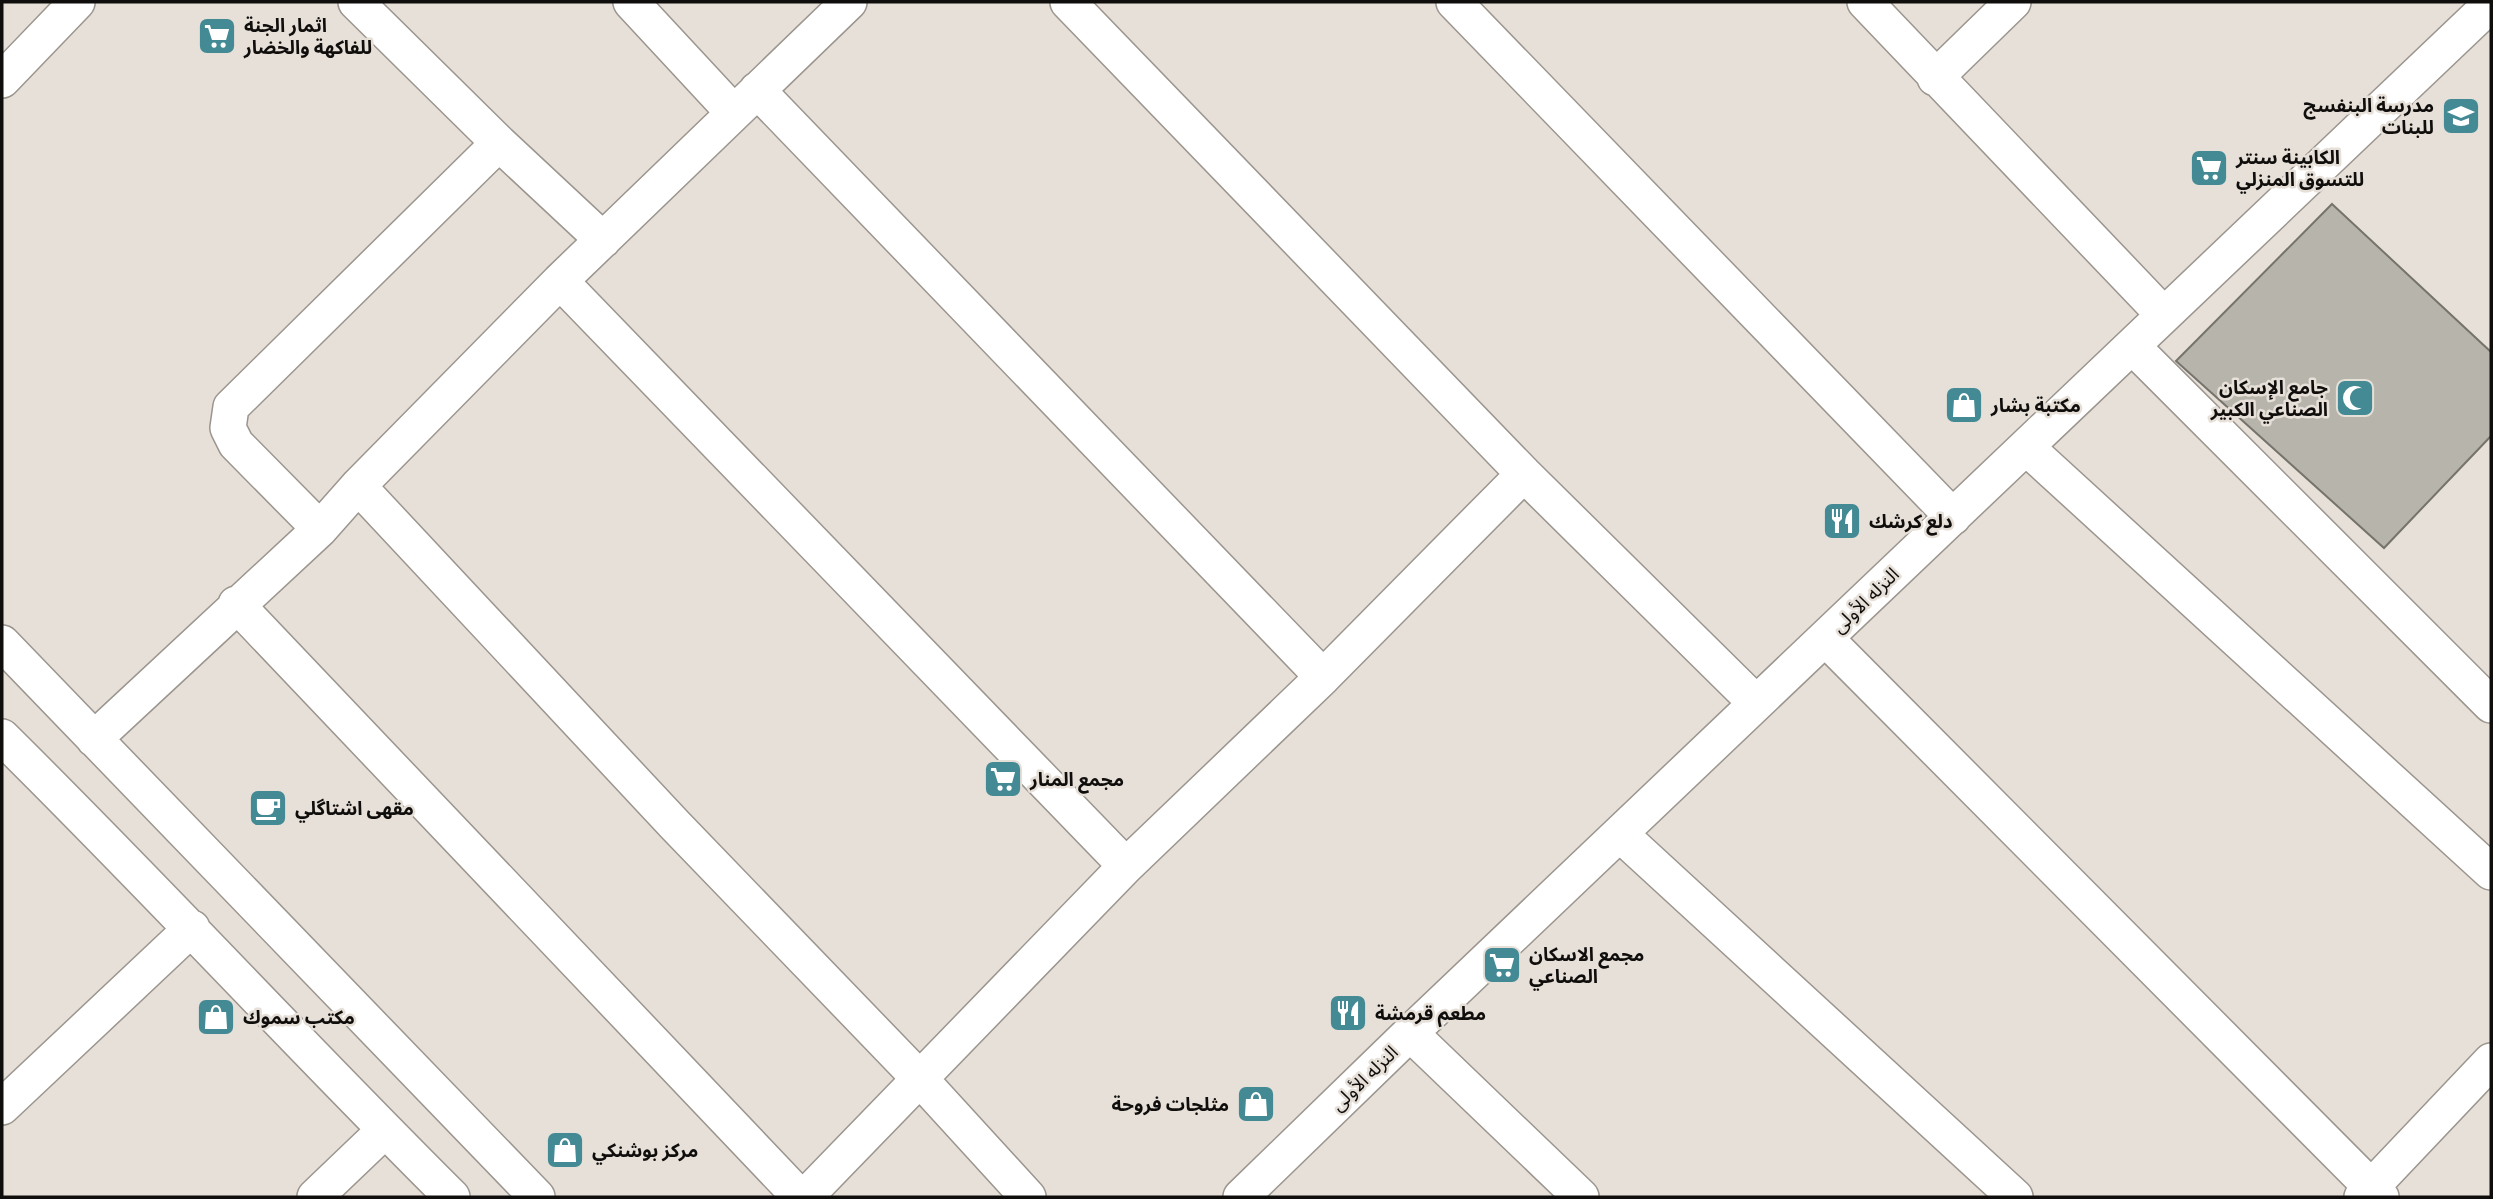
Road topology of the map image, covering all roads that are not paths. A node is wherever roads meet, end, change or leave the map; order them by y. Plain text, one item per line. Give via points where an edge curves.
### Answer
1 (77, 2) edge
2 (356, 2) edge
3 (631, 2) edge
4 (849, 2) edge
5 (1068, 2) edge
6 (1454, 2) edge
7 (1865, 2) edge
8 (2012, 2) edge
9 (2491, 4) edge
10 (1935, 78) junction
11 (2, 80) edge
12 (746, 102) junction
13 (499, 143) junction
14 (603, 240) junction
15 (560, 281) junction
16 (2164, 314) junction
17 (2132, 346) junction
18 (2026, 447) junction
19 (1524, 474) junction
20 (358, 486) junction
21 (1953, 517) junction
22 (320, 529) junction
23 (236, 604) junction
24 (1825, 638) junction
25 (2, 643) edge
26 (1323, 677) junction
27 (1756, 703) junction
28 (2491, 705) edge
29 (2, 737) edge
30 (94, 739) junction
31 (1620, 834) junction
32 (1126, 866) junction
33 (2491, 872) edge
34 (192, 928) junction
35 (1410, 1033) junction
36 (2491, 1061) edge
37 (921, 1080) junction
38 (2, 1107) edge
39 (385, 1130) junction
40 (2371, 1194) edge
41 (315, 1197) edge
42 (452, 1197) edge
43 (537, 1197) edge
44 (802, 1197) edge
45 (1028, 1197) edge
46 (1241, 1197) edge
47 (1581, 1197) edge
48 (2015, 1197) edge

1 - 11 street
2 - 13 street
3 - 12 street
4 - 12 street
5 - 19 street
6 - 21 street
7 - 10 street
8 - 10 street
9 - 16 street, النزله الأولى
10 - 16 street
12 - 14 street
12 - 26 street
13 - 14 street
13 - 22 street via 232,407 228,428 236,444
14 - 15 street
15 - 20 street
15 - 32 street
16 - 17 street, النزله الأولى
17 - 18 street, النزله الأولى
17 - 28 street
18 - 21 street, النزله الأولى
18 - 33 street
19 - 26 street
19 - 27 street
20 - 22 street
20 - 37 street via 665,815
21 - 24 street, النزله الأولى
22 - 23 street
23 - 30 street
23 - 44 street
24 - 27 street, النزله الأولى
24 - 40 street
25 - 30 street
26 - 32 street
27 - 31 street, النزله الأولى
29 - 34 street
30 - 43 street
31 - 35 street, النزله الأولى
31 - 48 street
32 - 37 street
34 - 38 street
34 - 39 street
35 - 46 street, النزله الأولى
35 - 47 street
36 - 40 street
37 - 44 street
37 - 45 street
39 - 41 street
39 - 42 street

